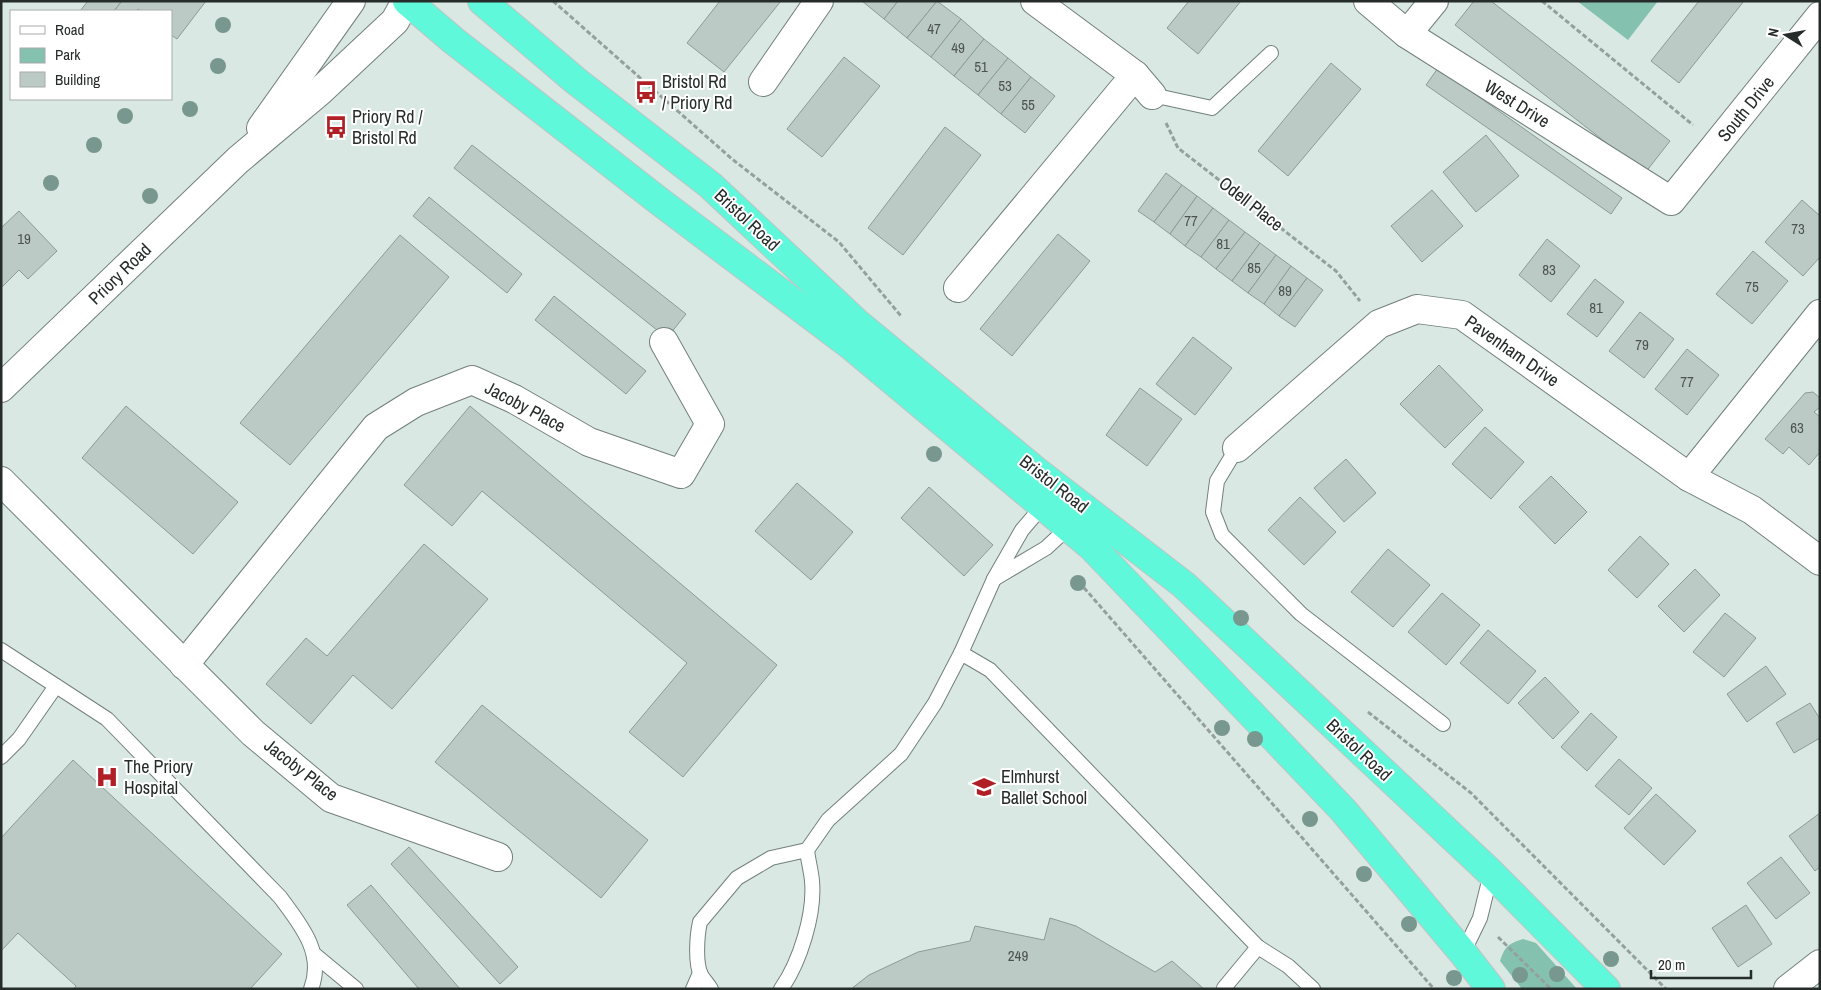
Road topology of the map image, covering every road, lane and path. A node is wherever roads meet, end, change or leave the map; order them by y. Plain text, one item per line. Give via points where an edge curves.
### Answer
1 (351, 1) edge
2 (406, 1) edge
3 (482, 1) edge
4 (819, 1) edge
5 (1035, 1) edge
6 (1368, 1) edge
7 (1434, 1) edge
8 (1542, 1) edge
9 (1820, 16) edge
10 (1408, 34) junction
11 (1271, 53) dead end
12 (763, 82) dead end
13 (1144, 86) junction
14 (1717, 144) junction
15 (238, 160) junction
16 (1671, 201) joint
17 (958, 288) dead end
18 (1820, 314) edge
19 (1379, 324) junction
20 (664, 342) dead end
21 (1, 388) edge
22 (1237, 448) joint
23 (1689, 477) junction
24 (1, 481) edge
25 (1050, 496) junction
26 (1077, 518) junction
27 (1046, 548) junction
28 (1820, 561) edge
29 (994, 579) junction
30 (1, 650) edge
31 (961, 652) junction
32 (184, 665) junction
33 (56, 686) junction
34 (1444, 724) dead end
35 (1, 757) edge
36 (807, 850) junction
37 (498, 857) dead end
38 (1491, 873) junction
39 (1258, 947) junction
40 (1463, 953) junction
41 (315, 955) junction
42 (1820, 964) edge
43 (700, 974) junction
44 (1224, 988) edge
45 (312, 989) edge
46 (356, 989) edge
47 (693, 989) edge
48 (711, 989) edge
49 (781, 989) edge
50 (1313, 989) edge
51 (1434, 989) edge
52 (1491, 989) edge
53 (1606, 989) edge
54 (1788, 989) edge

1 - 15 street, Priory Road
2 - 15 street, Priory Road via 395,21 319,92
2 - 25 highway, Bristol Road via 659,201
3 - 25 highway, Bristol Road via 576,81 710,185 856,322
4 - 12 street
5 - 13 street
6 - 10 street, West Drive
7 - 10 street
8 - 14 path
9 - 14 street, South Drive
10 - 16 street, West Drive
11 - 13 lane via 1212,108
13 - 17 street
13 - 19 path, Odell Place via 1178,148 1336,271
14 - 16 street, South Drive
15 - 21 street, Priory Road
18 - 23 street
19 - 22 street, Pavenham Drive
19 - 23 street, Pavenham Drive via 1417,309 1462,315
20 - 32 street, Jacoby Place via 710,424 681,474 588,442 514,399 472,380 416,402 376,427
22 - 34 lane via 1217,482 1214,512 1222,535 1301,614
23 - 28 street, Pavenham Drive via 1752,510
24 - 32 street, Jacoby Place
25 - 26 highway, Bristol Road
25 - 29 lane via 1022,530
26 - 27 lane
26 - 38 highway, Bristol Road via 1184,585
26 - 40 highway, Bristol Road via 1092,547 1343,810
27 - 29 lane
27 - 51 path via 1061,561
29 - 31 lane
30 - 33 lane
31 - 36 lane via 935,704 901,754 828,820
31 - 39 lane via 990,670
32 - 37 street, Jacoby Place via 253,733 331,798
33 - 35 lane via 19,739
33 - 41 lane via 107,718 280,897 300,923
36 - 43 lane via 771,858 738,878 707,912 698,931
36 - 49 lane via 812,883 808,920 798,958
38 - 40 lane via 1480,918
38 - 53 highway, Bristol Road
39 - 44 lane
39 - 50 lane via 1288,966
40 - 52 highway, Bristol Road
41 - 45 lane
41 - 46 lane
42 - 54 street
43 - 47 lane
43 - 48 lane

